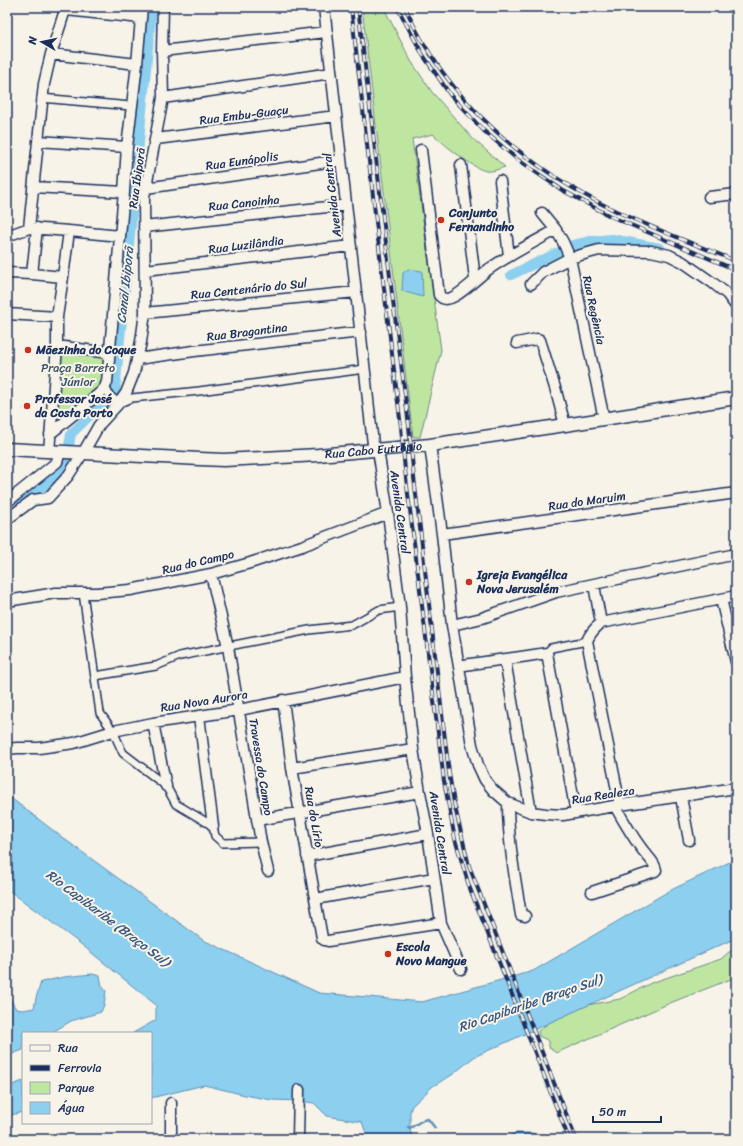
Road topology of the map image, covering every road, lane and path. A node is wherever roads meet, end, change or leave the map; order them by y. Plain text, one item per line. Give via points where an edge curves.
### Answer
1 (142, 7) edge
2 (163, 7) edge
3 (324, 7) edge
4 (66, 8) edge
5 (141, 18) junction
6 (326, 32) junction
7 (162, 51) junction
8 (51, 54) junction
9 (137, 64) junction
10 (331, 73) junction
11 (41, 98) junction
12 (163, 98) junction
13 (132, 106) junction
14 (336, 116) junction
15 (156, 139) junction
16 (38, 141) junction
17 (127, 147) junction
18 (421, 150) dead end
19 (341, 160) junction
20 (461, 166) dead end
21 (500, 181) dead end
22 (33, 187) junction
23 (146, 188) junction
24 (124, 192) junction
25 (736, 194) edge
26 (709, 197) dead end
27 (346, 205) junction
28 (542, 213) dead end
29 (33, 228) junction
30 (144, 228) junction
31 (556, 230) junction
32 (68, 231) junction
33 (7, 236) edge
34 (120, 236) junction
35 (351, 246) junction
36 (509, 256) junction
37 (570, 258) junction
38 (145, 270) junction
39 (7, 274) edge
40 (32, 274) junction
41 (63, 277) junction
42 (475, 279) junction
43 (531, 284) dead end
44 (356, 292) junction
45 (736, 306) edge
46 (145, 313) junction
47 (7, 314) edge
48 (57, 317) junction
49 (361, 332) junction
50 (517, 344) dead end
51 (56, 346) junction
52 (109, 353) junction
53 (136, 358) junction
54 (365, 370) junction
55 (105, 387) junction
56 (736, 398) edge
57 (119, 403) junction
58 (604, 419) junction
59 (565, 425) junction
60 (50, 434) junction
61 (430, 445) junction
62 (7, 449) edge
63 (378, 450) junction
64 (55, 452) junction
65 (82, 453) junction
66 (736, 493) edge
67 (7, 502) edge
68 (388, 513) junction
69 (8, 518) edge
70 (442, 534) junction
71 (736, 554) edge
72 (211, 574) junction
73 (594, 585) junction
74 (83, 593) junction
75 (736, 596) edge
76 (721, 599) junction
77 (7, 601) edge
78 (400, 607) junction
79 (601, 623) junction
80 (452, 625) junction
81 (587, 641) junction
82 (228, 647) junction
83 (734, 647) edge
84 (546, 653) junction
85 (504, 660) junction
86 (736, 662) edge
87 (459, 666) junction
88 (95, 676) junction
89 (405, 677) junction
90 (283, 700) junction
91 (239, 710) junction
92 (199, 716) junction
93 (153, 723) junction
94 (113, 731) junction
95 (7, 749) edge
96 (413, 749) junction
97 (292, 768) junction
98 (166, 786) junction
99 (736, 788) edge
100 (420, 792) junction
101 (681, 797) junction
102 (508, 803) junction
103 (618, 806) junction
104 (531, 812) junction
105 (300, 814) junction
106 (576, 814) junction
107 (257, 820) junction
108 (213, 826) junction
109 (428, 834) junction
110 (689, 840) dead end
111 (261, 842) junction
112 (307, 856) junction
113 (268, 871) dead end
114 (434, 878) junction
115 (592, 892) dead end
116 (315, 899) junction
117 (524, 916) dead end
118 (441, 923) junction
119 (461, 969) dead end
120 (299, 1090) dead end
121 (171, 1103) dead end
122 (172, 1139) edge
123 (298, 1139) edge

1 - 5 street, Rua Ibiporã
2 - 7 street, Rua Ibiporã
3 - 6 street, Avenida Central
4 - 5 street
4 - 8 street
5 - 9 street, Rua Ibiporã
6 - 7 street
6 - 10 street, Avenida Central
7 - 12 street, Rua Ibiporã
8 - 9 street
8 - 11 street
9 - 13 street, Rua Ibiporã
10 - 12 street
10 - 14 street, Avenida Central
11 - 13 street
11 - 16 street
12 - 15 street, Rua Ibiporã
13 - 17 street, Rua Ibiporã
14 - 15 street, Rua Embu-Guaçu
14 - 19 street, Avenida Central
15 - 23 street, Rua Ibiporã
16 - 17 street
16 - 22 street
17 - 24 street, Rua Ibiporã
18 - 42 street via 440,298 455,296
19 - 23 street, Rua Eunápolis
19 - 27 street, Avenida Central
20 - 42 street
21 - 36 street
22 - 24 street
22 - 29 street
23 - 30 street, Rua Ibiporã
24 - 34 street, Rua Ibiporã
25 - 26 street
27 - 30 street, Rua Canoinha
27 - 35 street, Avenida Central
28 - 31 street, Rua Regência
29 - 32 street
29 - 33 street
29 - 40 street
30 - 38 street, Rua Ibiporã
31 - 36 street
31 - 37 street, Rua Regência
32 - 34 street
32 - 41 street
34 - 52 street, Rua Ibiporã
35 - 38 street, Rua Luzilândia
35 - 44 street, Avenida Central
36 - 42 street
37 - 43 street via 543,272
37 - 45 street via 599,250 651,251 669,255 713,283 727,294
37 - 58 street, Rua Regência
38 - 46 street, Rua Ibiporã
39 - 40 street
40 - 41 street
41 - 48 street
44 - 46 street, Rua Centenário do Sul
44 - 49 street, Avenida Central
46 - 53 street, Rua Ibiporã
47 - 48 street
48 - 51 street
49 - 53 street, Rua Bragantina
49 - 54 street, Avenida Central
50 - 59 street via 540,340
51 - 52 street
51 - 60 street
52 - 55 street, Rua Ibiporã
53 - 57 street, Rua Ibiporã via 134,373
54 - 57 street via 132,398
54 - 63 street, Avenida Central via 373,444
55 - 57 street via 110,396
55 - 60 street
56 - 58 street, Rua Cabo Eutrópio
57 - 65 street, Rua Ibiporã via 99,425
58 - 59 street, Rua Cabo Eutrópio
59 - 61 street, Rua Cabo Eutrópio
60 - 64 street
61 - 63 street, Rua Cabo Eutrópio
61 - 70 street
62 - 64 street, Rua Cabo Eutrópio
63 - 65 street, Rua Cabo Eutrópio via 224,460
63 - 68 street, Avenida Central
64 - 65 street, Rua Cabo Eutrópio
64 - 67 street via 57,462
65 - 69 street, Rua Ibiporã via 68,476 48,498 33,500
66 - 70 street, Rua do Maruim
68 - 72 street, Rua do Campo via 302,546
68 - 78 street, Avenida Central
70 - 80 street
71 - 73 street
72 - 74 street, Rua do Campo via 130,590
72 - 82 street, Travessa do Campo
73 - 79 street
73 - 80 street via 556,592 482,618
74 - 77 street, Rua do Campo via 56,593
74 - 88 street
75 - 76 street
76 - 79 street
76 - 83 street
78 - 82 street via 379,610 352,625 309,630
78 - 89 street, Avenida Central
79 - 81 street via 592,630
80 - 87 street
81 - 84 street via 551,648
81 - 103 street
82 - 88 street via 180,656 156,666
82 - 91 street, Travessa do Campo
83 - 86 street
84 - 85 street
84 - 106 street
85 - 87 street
85 - 104 street
87 - 102 street, Rua Realeza via 472,745 478,765 485,780
88 - 94 street via 100,713
89 - 90 street, Rua Nova Aurora
89 - 96 street, Avenida Central
90 - 91 street, Rua Nova Aurora
90 - 97 street, Rua do Lírio
91 - 92 street, Rua Nova Aurora
91 - 107 street, Travessa do Campo
92 - 93 street, Rua Nova Aurora
92 - 108 street
93 - 94 street, Rua Nova Aurora
93 - 98 street
94 - 95 street, Rua Nova Aurora via 74,743
94 - 98 street via 123,753
96 - 97 street
96 - 100 street, Avenida Central
97 - 105 street, Rua do Lírio
98 - 108 street via 176,804
99 - 101 street, Rua Realeza
100 - 105 street
100 - 109 street, Avenida Central
101 - 103 street, Rua Realeza
101 - 110 street
102 - 104 street, Rua Realeza
102 - 117 street via 512,855 521,915
103 - 106 street, Rua Realeza
103 - 115 street via 632,834 656,870
104 - 106 street, Rua Realeza
105 - 107 street
105 - 112 street, Rua do Lírio
107 - 111 street, Travessa do Campo
108 - 111 street via 215,836 223,843
109 - 112 street
109 - 114 street, Avenida Central
111 - 113 street, Travessa do Campo
112 - 116 street, Rua do Lírio
114 - 116 street
114 - 118 street, Avenida Central
116 - 118 street, Rua do Lírio via 322,938 328,941
118 - 119 street, Avenida Central
120 - 123 street
121 - 122 street

